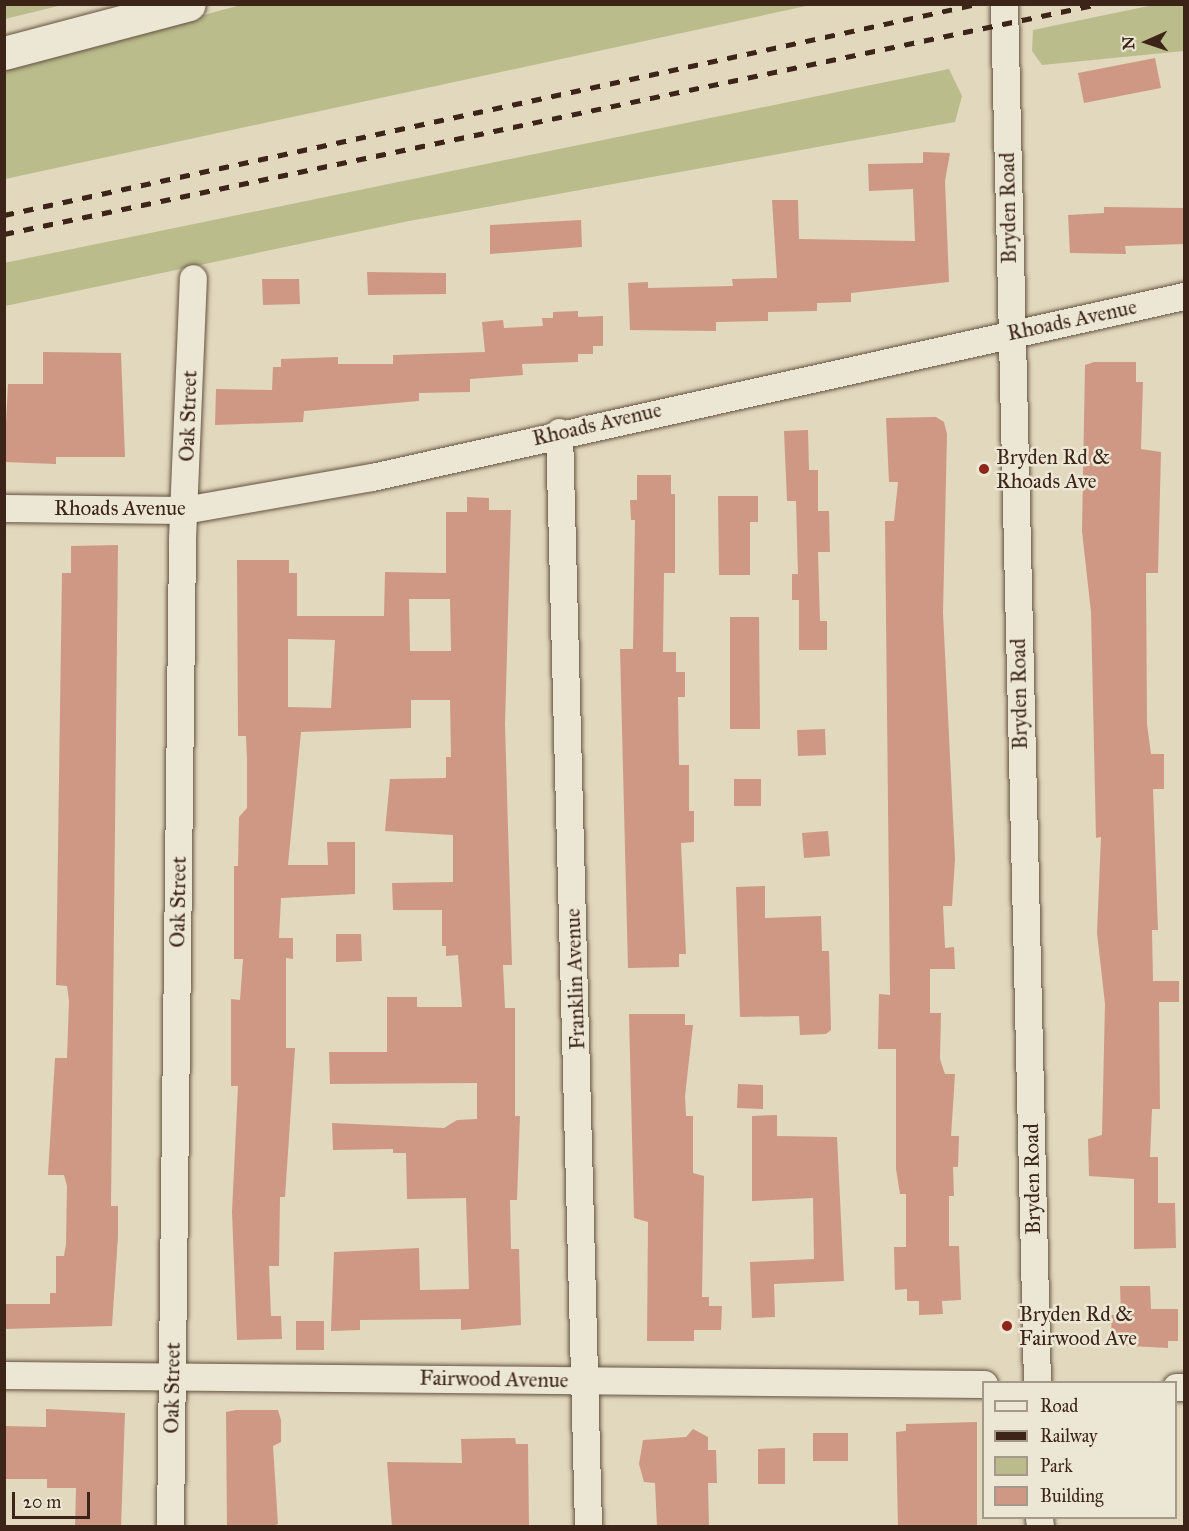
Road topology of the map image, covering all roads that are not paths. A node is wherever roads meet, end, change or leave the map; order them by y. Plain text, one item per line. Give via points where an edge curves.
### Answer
1 (189, 4) edge
2 (1004, 4) edge
3 (4, 53) edge
4 (193, 278) dead end
5 (1185, 296) edge
6 (1010, 334) junction
7 (559, 432) junction
8 (4, 508) edge
9 (184, 510) junction
10 (4, 1375) edge
11 (172, 1377) junction
12 (585, 1381) junction
13 (1037, 1381) edge
14 (982, 1384) edge
15 (171, 1527) edge
16 (588, 1527) edge

1 - 3 main road
2 - 6 street, Bryden Road
4 - 9 street, Oak Street
5 - 6 street, Rhoads Avenue
6 - 7 street, Rhoads Avenue
6 - 13 street, Bryden Road
7 - 9 street, Rhoads Avenue via 372,477
7 - 12 street, Franklin Avenue
8 - 9 street, Rhoads Avenue
9 - 11 street, Oak Street
10 - 11 street, Fairwood Avenue
11 - 12 street, Fairwood Avenue
11 - 15 street, Oak Street
12 - 14 street, Fairwood Avenue
12 - 16 street, Franklin Avenue

